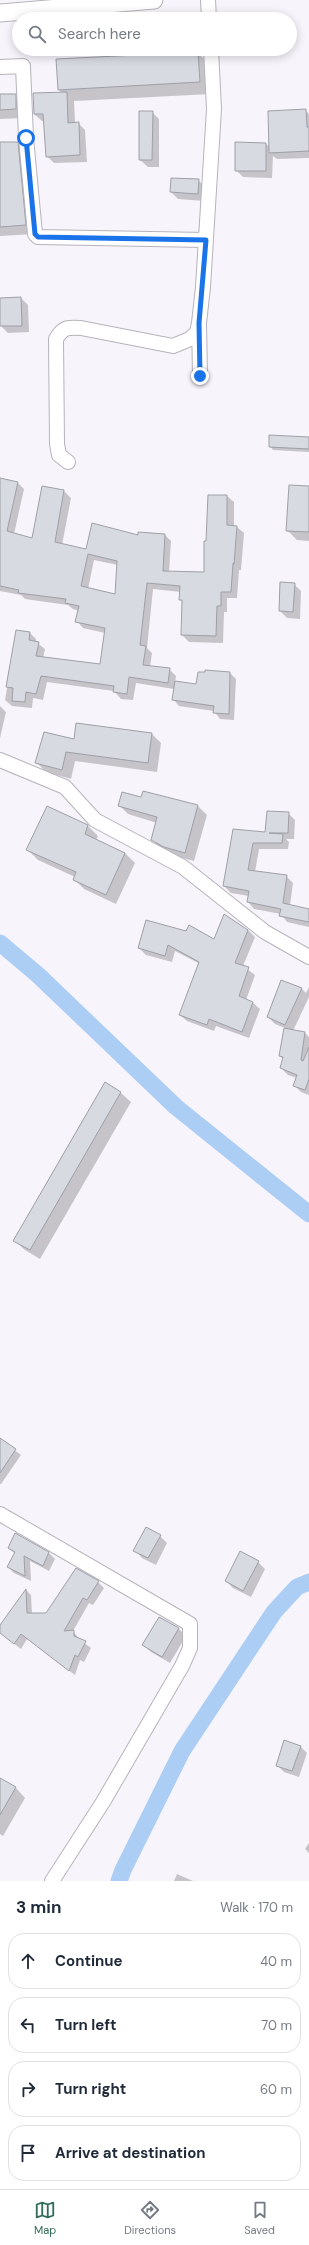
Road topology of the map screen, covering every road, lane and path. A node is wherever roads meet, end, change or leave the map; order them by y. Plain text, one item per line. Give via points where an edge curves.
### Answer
1 (154, 0) edge
2 (208, 0) edge
3 (209, 12) edge
4 (0, 13) edge
5 (211, 56) edge
6 (0, 67) edge
7 (206, 240) junction
8 (199, 323) junction
9 (200, 376) dead end
10 (68, 462) dead end
11 (0, 760) edge
12 (309, 957) edge
13 (0, 1514) edge
14 (52, 1881) edge

1 - 4 street
2 - 3 street
5 - 7 street via 214,109
6 - 7 street via 23,66 26,138 35,234 38,237
7 - 8 street
8 - 9 street
8 - 10 street via 197,332 190,339 173,346 81,328 66,327 61,330 56,339 57,444 58,455
11 - 12 street via 65,787 95,820 183,867 265,932
13 - 14 street via 190,1624 190,1648 182,1666 103,1802

